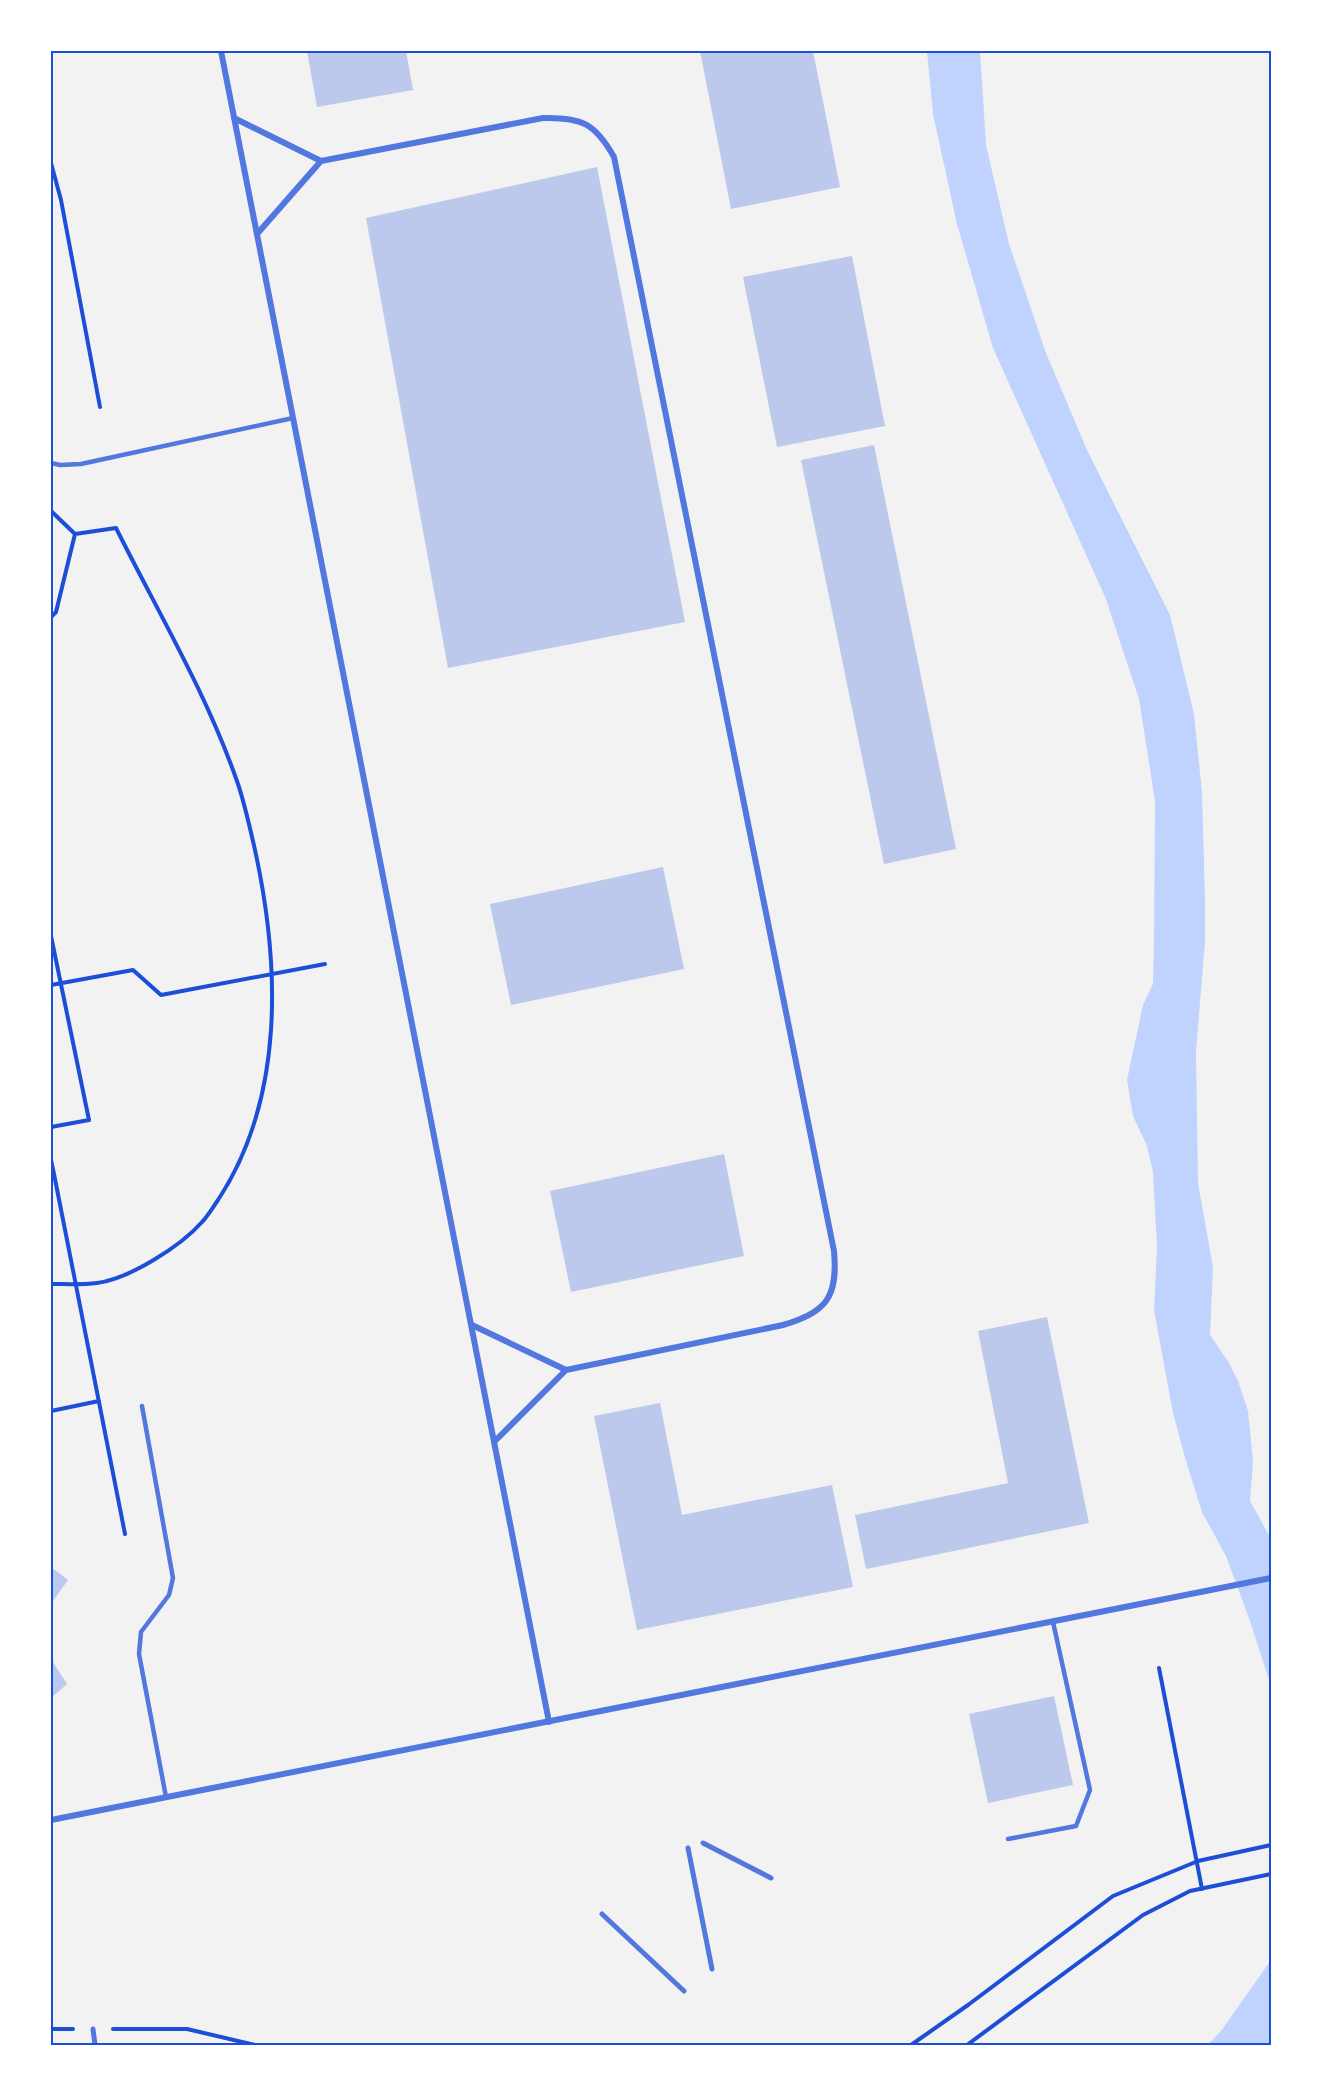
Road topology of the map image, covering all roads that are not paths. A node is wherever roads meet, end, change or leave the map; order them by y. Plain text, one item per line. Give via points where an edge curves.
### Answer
1 (221, 51) edge
2 (234, 118) junction
3 (321, 161) junction
4 (257, 234) junction
5 (293, 418) junction
6 (51, 462) edge
7 (472, 1325) junction
8 (566, 1370) junction
9 (142, 1406) dead end
10 (495, 1441) junction
11 (1271, 1578) edge
12 (1053, 1622) junction
13 (549, 1722) junction
14 (166, 1797) junction
15 (51, 1820) edge
16 (1008, 1839) dead end
17 (703, 1843) dead end
18 (688, 1848) dead end
19 (771, 1878) dead end
20 (602, 1914) dead end
21 (712, 1969) dead end
22 (684, 1991) dead end
23 (93, 2029) road end
24 (95, 2045) edge

1 - 2 street
2 - 3 street
2 - 4 street
3 - 4 street
3 - 8 street via 543,117 566,117 586,123 603,137 614,156 626,215 837,1274 831,1294 804,1319
4 - 5 street
5 - 6 lane via 81,464
5 - 7 street
7 - 8 street
7 - 10 street
8 - 10 street
9 - 14 lane via 173,1578 169,1595 141,1632 139,1654
10 - 13 street
11 - 12 street
12 - 13 street
12 - 16 lane via 1090,1790 1076,1826
13 - 14 street
14 - 15 street
17 - 19 street
18 - 21 street
20 - 22 street
23 - 24 street

